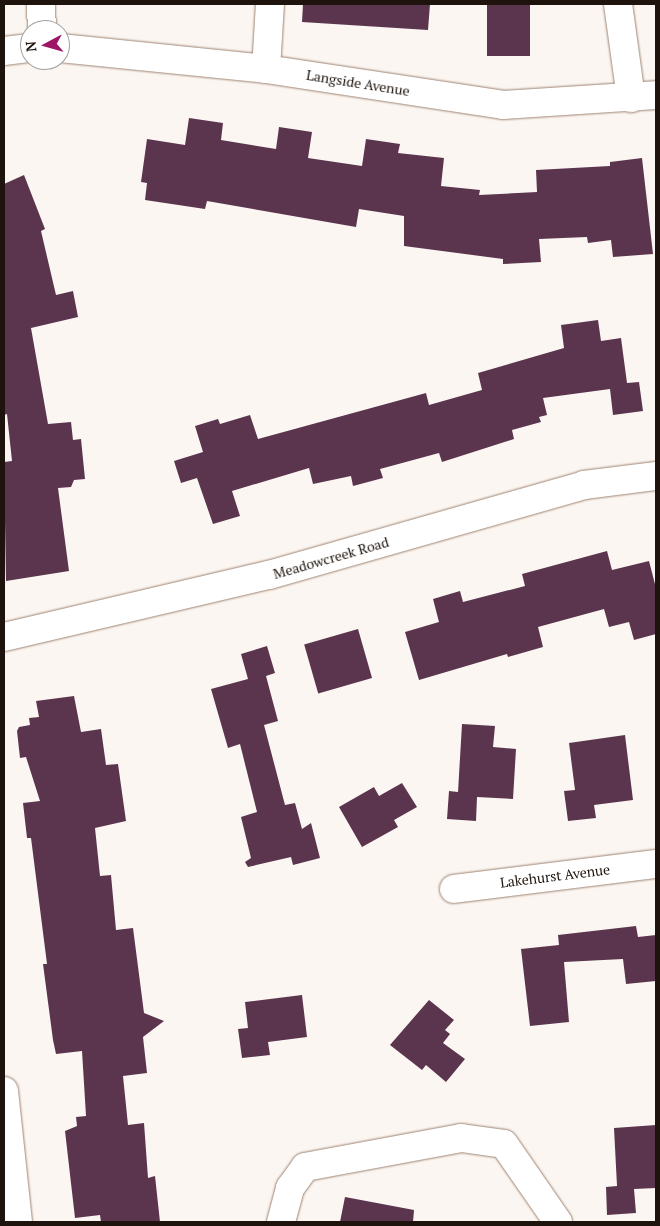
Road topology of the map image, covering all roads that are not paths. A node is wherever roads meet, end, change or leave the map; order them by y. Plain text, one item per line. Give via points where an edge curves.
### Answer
1 (41, 4) edge
2 (270, 4) edge
3 (618, 4) edge
4 (42, 20) edge
5 (20, 49) edge
6 (70, 49) edge
7 (4, 51) edge
8 (266, 69) junction
9 (644, 96) edge
10 (656, 476) edge
11 (4, 637) edge
12 (656, 864) edge
13 (454, 889) dead end
14 (4, 1091) edge
15 (18, 1222) edge
16 (281, 1222) edge
17 (558, 1222) edge

1 - 4 street
2 - 8 street
3 - 9 street
5 - 7 street
6 - 8 street, Langside Avenue
8 - 9 street, Langside Avenue via 503,105
10 - 11 street, Meadowcreek Road via 584,485 270,576
12 - 13 street, Lakehurst Avenue
14 - 15 street
16 - 17 street via 290,1188 305,1167 461,1138 504,1144

